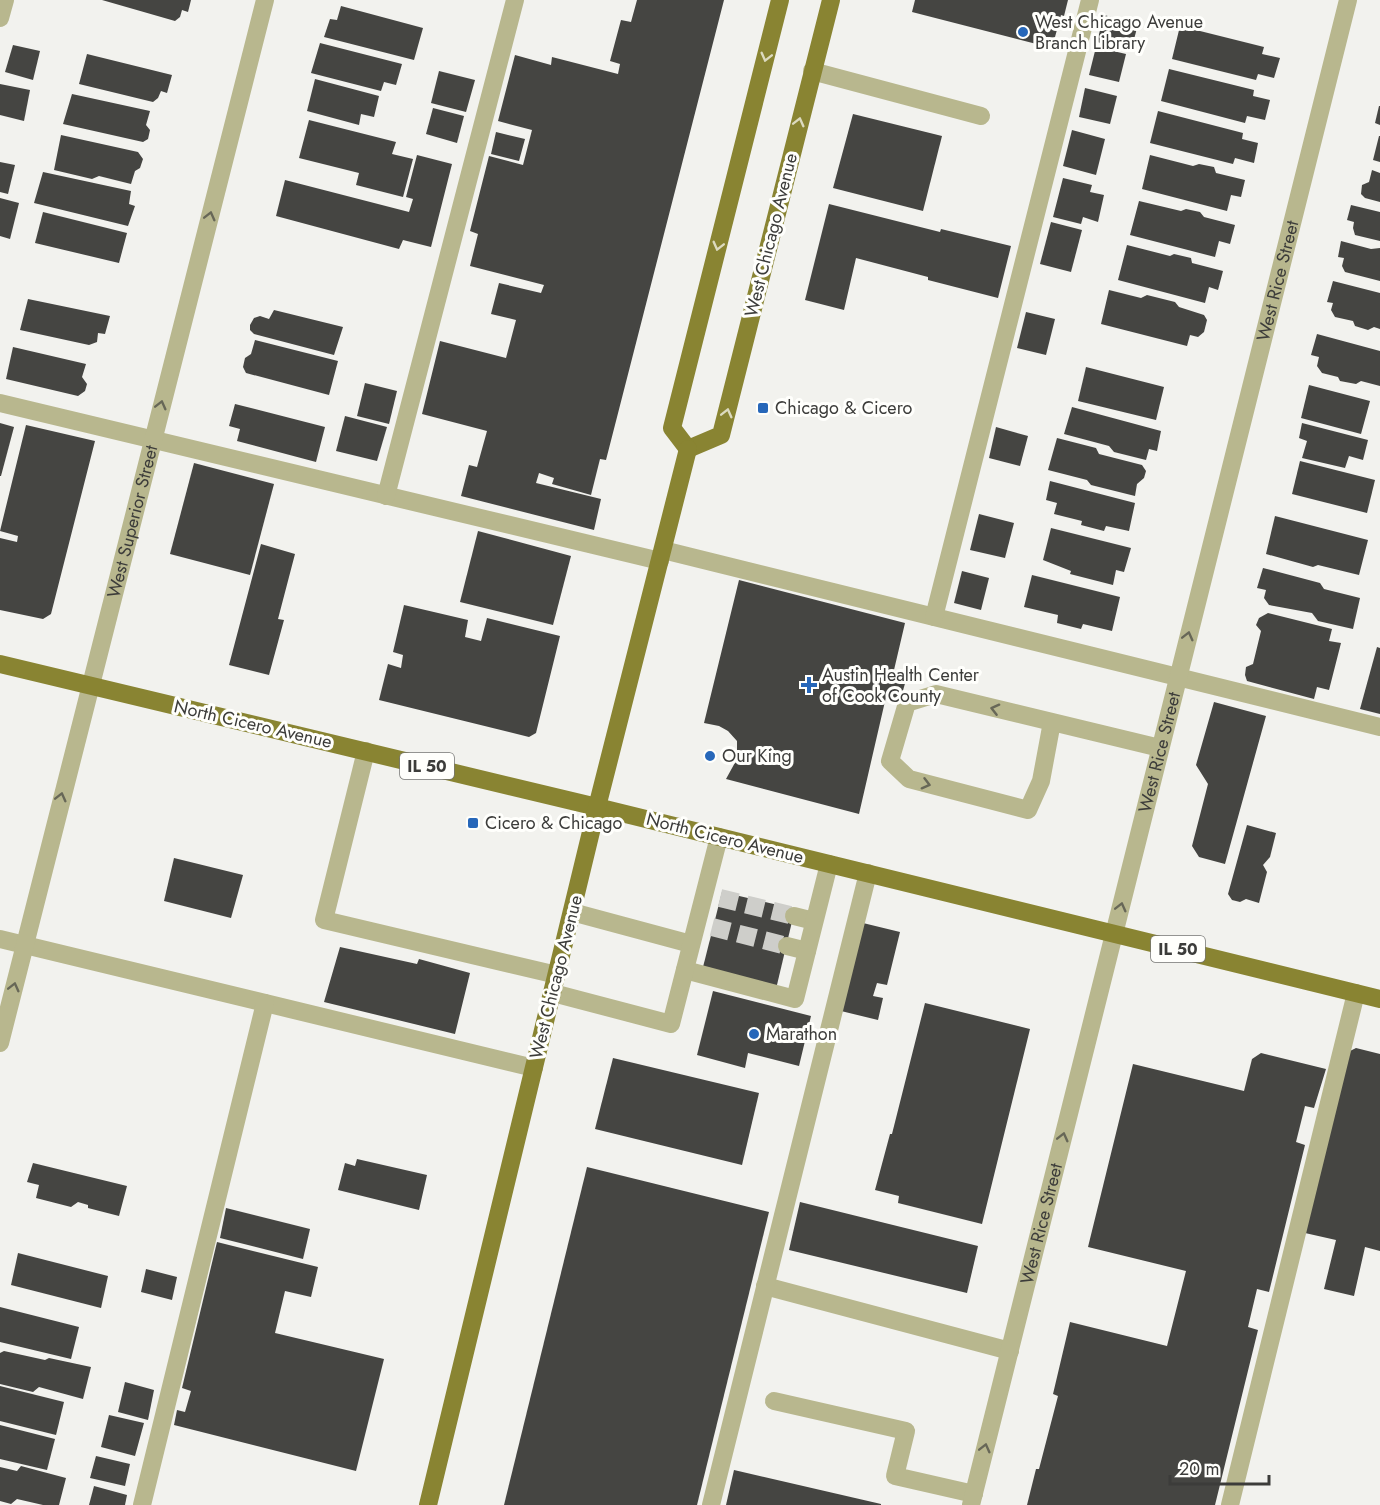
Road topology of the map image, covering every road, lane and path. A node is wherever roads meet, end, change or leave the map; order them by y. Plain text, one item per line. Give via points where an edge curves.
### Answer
1 (4, 0) edge
2 (265, 0) edge
3 (515, 0) edge
4 (780, 0) edge
5 (831, 0) edge
6 (1090, 0) edge
7 (1348, 0) edge
8 (0, 18) edge
9 (812, 71) junction
10 (981, 116) dead end
11 (0, 404) edge
12 (152, 440) junction
13 (688, 449) junction
14 (386, 496) junction
15 (661, 556) junction
16 (934, 617) junction
17 (0, 664) edge
18 (1178, 677) junction
19 (90, 685) junction
20 (1052, 722) junction
21 (1380, 728) edge
22 (1160, 748) junction
23 (366, 751) junction
24 (597, 807) junction
25 (719, 837) junction
26 (829, 864) junction
27 (868, 873) junction
28 (572, 912) junction
29 (794, 916) tunnel mouth
30 (814, 921) junction
31 (1114, 933) junction
32 (0, 939) edge
33 (692, 944) junction
34 (24, 945) junction
35 (787, 946) tunnel mouth
36 (807, 951) junction
37 (685, 970) junction
38 (555, 984) junction
39 (1356, 993) junction
40 (1380, 999) edge
41 (265, 1003) junction
42 (0, 1043) edge
43 (534, 1068) junction
44 (765, 1286) junction
45 (1010, 1350) junction
46 (774, 1401) dead end
47 (972, 1499) edge
48 (142, 1505) edge
49 (428, 1505) edge
50 (711, 1505) edge
51 (1230, 1505) edge

1 - 8 street
12 -> 2 street, West Superior Street
3 - 14 street
4 -> 13 main road via 672,428
5 - 9 main road, West Chicago Avenue
6 - 16 street
18 -> 7 street, West Rice Street
9 - 10 street
13 -> 9 main road, West Chicago Avenue via 721,435
11 - 12 street
12 - 14 street
12 - 19 street, West Superior Street
13 - 15 main road, West Chicago Avenue
14 - 15 street
15 - 16 street
15 - 24 main road, West Chicago Avenue
16 - 18 street
17 - 19 main road, North Cicero Avenue / IL 50
18 - 21 street
18 - 22 street, West Rice Street
19 - 23 main road, North Cicero Avenue / IL 50
34 -> 19 street, West Superior Street
20 -> 20 street via 936,694 907,704 890,761 909,779 1028,810 1041,781
20 - 22 street
31 -> 22 street, West Rice Street
23 - 24 main road, North Cicero Avenue / IL 50
23 - 38 street via 324,920
24 - 25 main road, North Cicero Avenue / IL 50
24 - 28 main road, West Chicago Avenue
25 - 26 main road, North Cicero Avenue / IL 50
25 - 33 street via 712,896 704,925
26 - 27 main road, North Cicero Avenue / IL 50
26 - 30 street
27 - 31 main road, North Cicero Avenue / IL 50
27 - 44 street
28 - 33 street
28 - 38 main road, West Chicago Avenue
29 - 30 street
30 - 36 street
31 - 39 main road, North Cicero Avenue / IL 50
45 -> 31 street, West Rice Street
32 - 34 street
33 - 37 street
34 - 41 street
42 -> 34 street, West Superior Street
35 - 36 street
36 - 37 street via 795,999
37 - 38 street via 671,1024
38 - 43 main road, West Chicago Avenue
39 - 40 main road, North Cicero Avenue / IL 50
39 - 51 street
41 - 43 street
41 - 48 street
43 - 49 main road, West Chicago Avenue
44 - 45 street
44 - 50 street
47 -> 45 street, West Rice Street
46 - 47 street via 906,1431 895,1476

